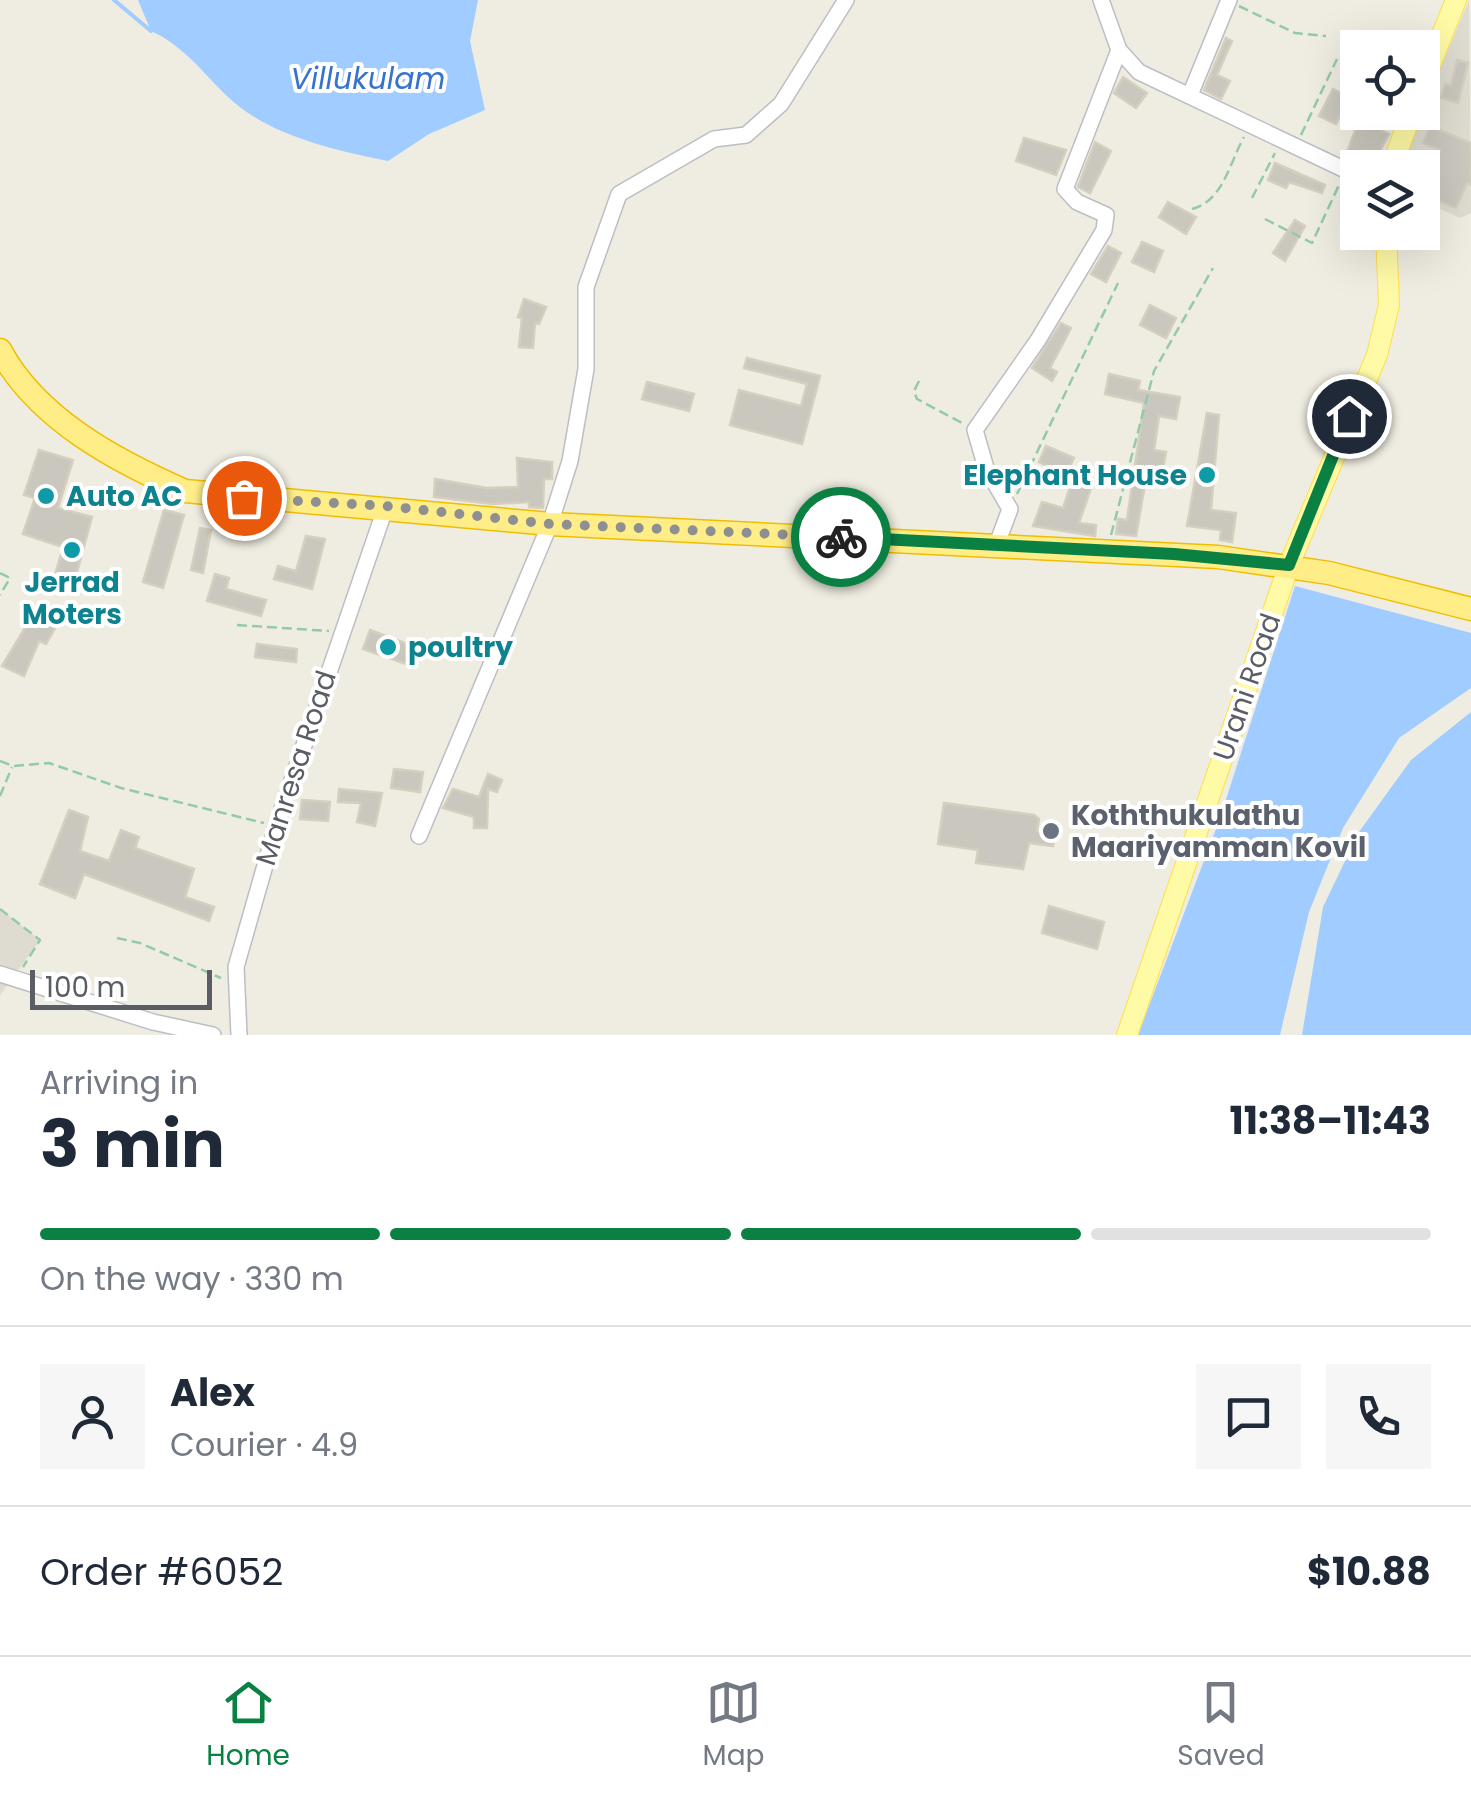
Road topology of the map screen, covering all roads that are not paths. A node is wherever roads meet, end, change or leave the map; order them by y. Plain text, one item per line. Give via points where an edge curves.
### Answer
1 (846, 0) edge
2 (1102, 0) edge
3 (1456, 0) edge
4 (1229, 1) edge
5 (1440, 40) edge
6 (1119, 50) junction
7 (1190, 95) junction
8 (1340, 167) edge
9 (1387, 250) edge
10 (0, 350) edge
11 (386, 506) junction
12 (550, 524) junction
13 (997, 544) junction
14 (1289, 565) junction
15 (1471, 609) edge
16 (420, 836) dead end
17 (8, 976) edge
18 (213, 1035) edge
19 (240, 1035) edge
20 (1127, 1035) edge

1 - 12 street via 781,104 746,135 714,140 620,194 586,287 586,369 570,461
2 - 6 street
3 - 5 main road
4 - 7 street
6 - 7 street via 1139,72
6 - 13 street via 1065,188 1076,202 1106,215 1104,230 974,430 1010,509
7 - 8 street
9 - 14 main road, Urani Road via 1389,305 1377,355
10 - 11 highway via 74,431 185,491
11 - 12 highway
11 - 19 street, Manresa Road via 276,826 236,966
12 - 13 highway
12 - 16 street
13 - 14 highway
14 - 15 highway
14 - 20 main road, Urani Road
17 - 18 street

